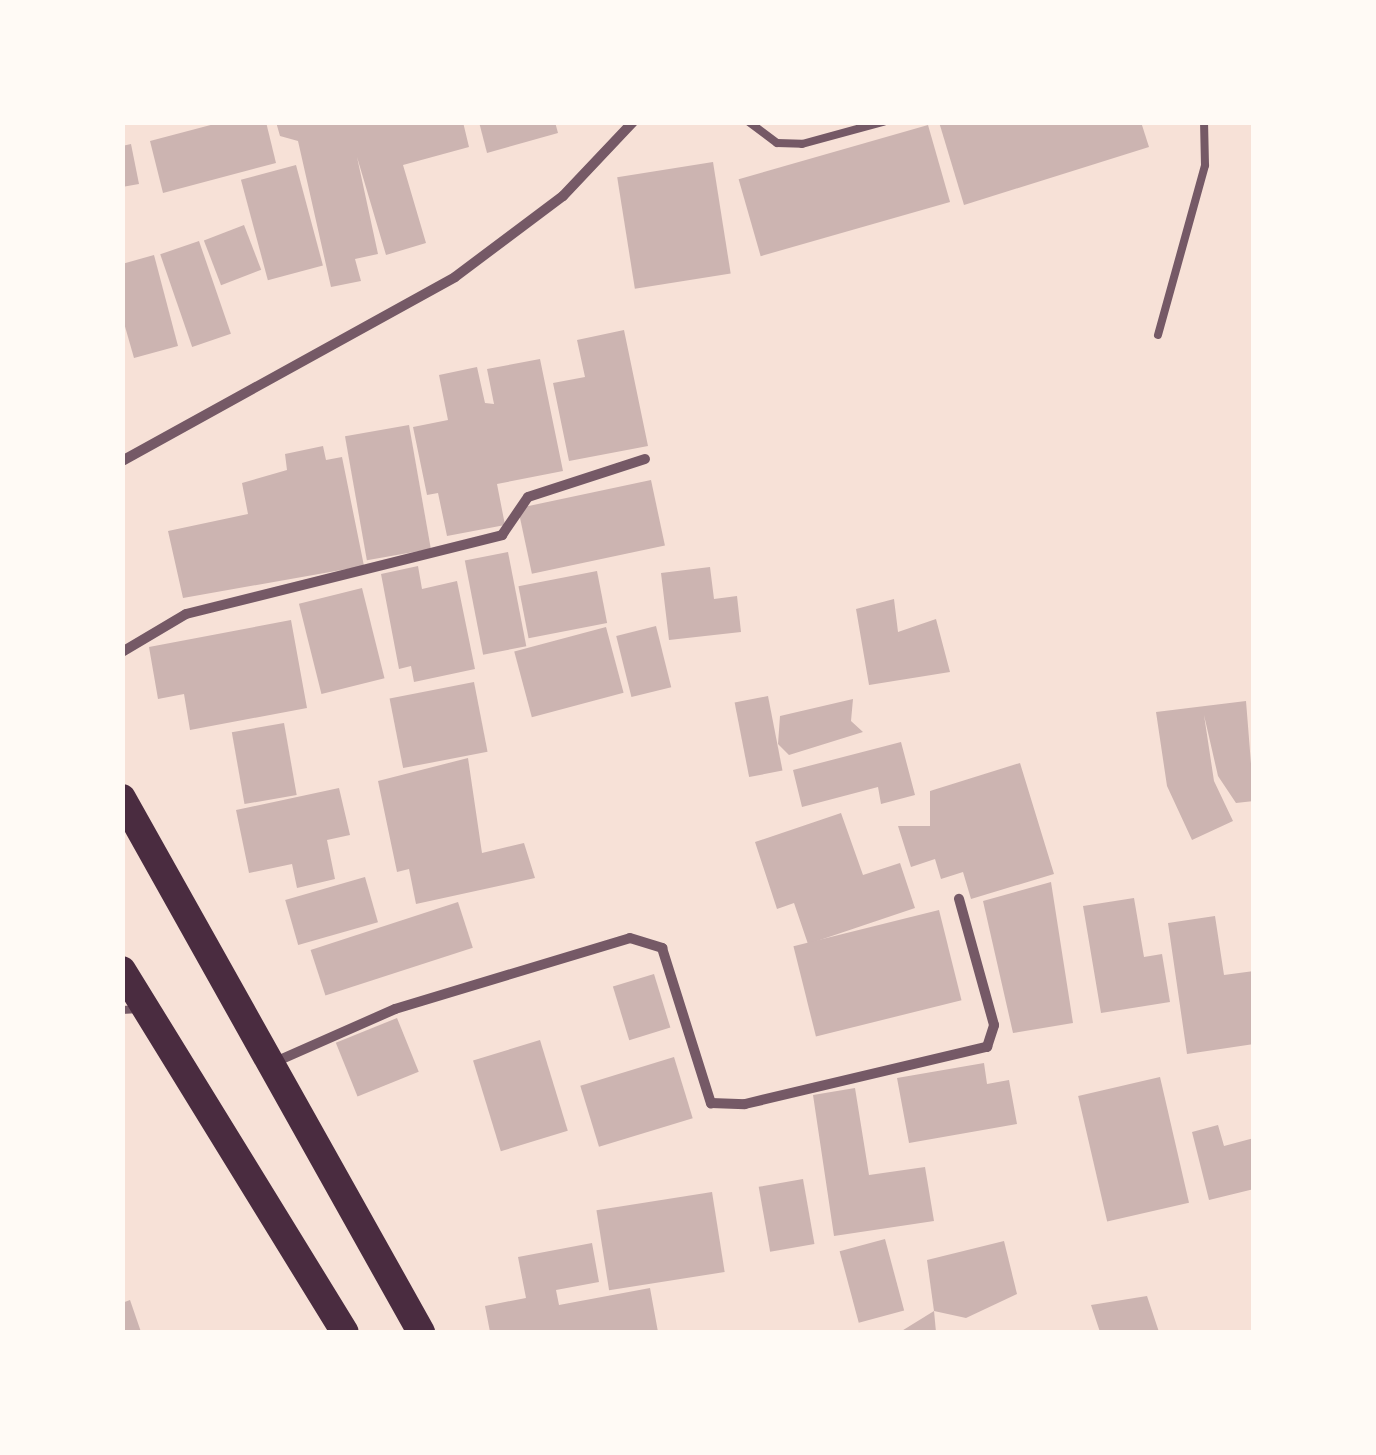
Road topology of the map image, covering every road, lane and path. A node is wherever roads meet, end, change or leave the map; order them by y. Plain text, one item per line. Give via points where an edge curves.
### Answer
1 (633, 122) edge
2 (749, 122) edge
3 (884, 122) edge
4 (1204, 122) edge
5 (1158, 335) dead end
6 (645, 459) dead end
7 (122, 461) edge
8 (122, 652) edge
9 (122, 798) edge
10 (959, 899) dead end
11 (122, 970) edge
12 (133, 1010) edge
13 (274, 1062) junction
14 (344, 1332) edge
15 (421, 1332) edge

1 - 7 street via 563,196 454,277
2 - 3 lane via 777,144 802,144
4 - 5 lane via 1205,165
6 - 8 street via 528,498 502,535 186,614
9 - 13 highway
10 - 13 street via 994,1025 987,1047 745,1104 711,1103 662,948 630,938 395,1009
11 - 12 highway
12 - 14 highway
13 - 15 highway

